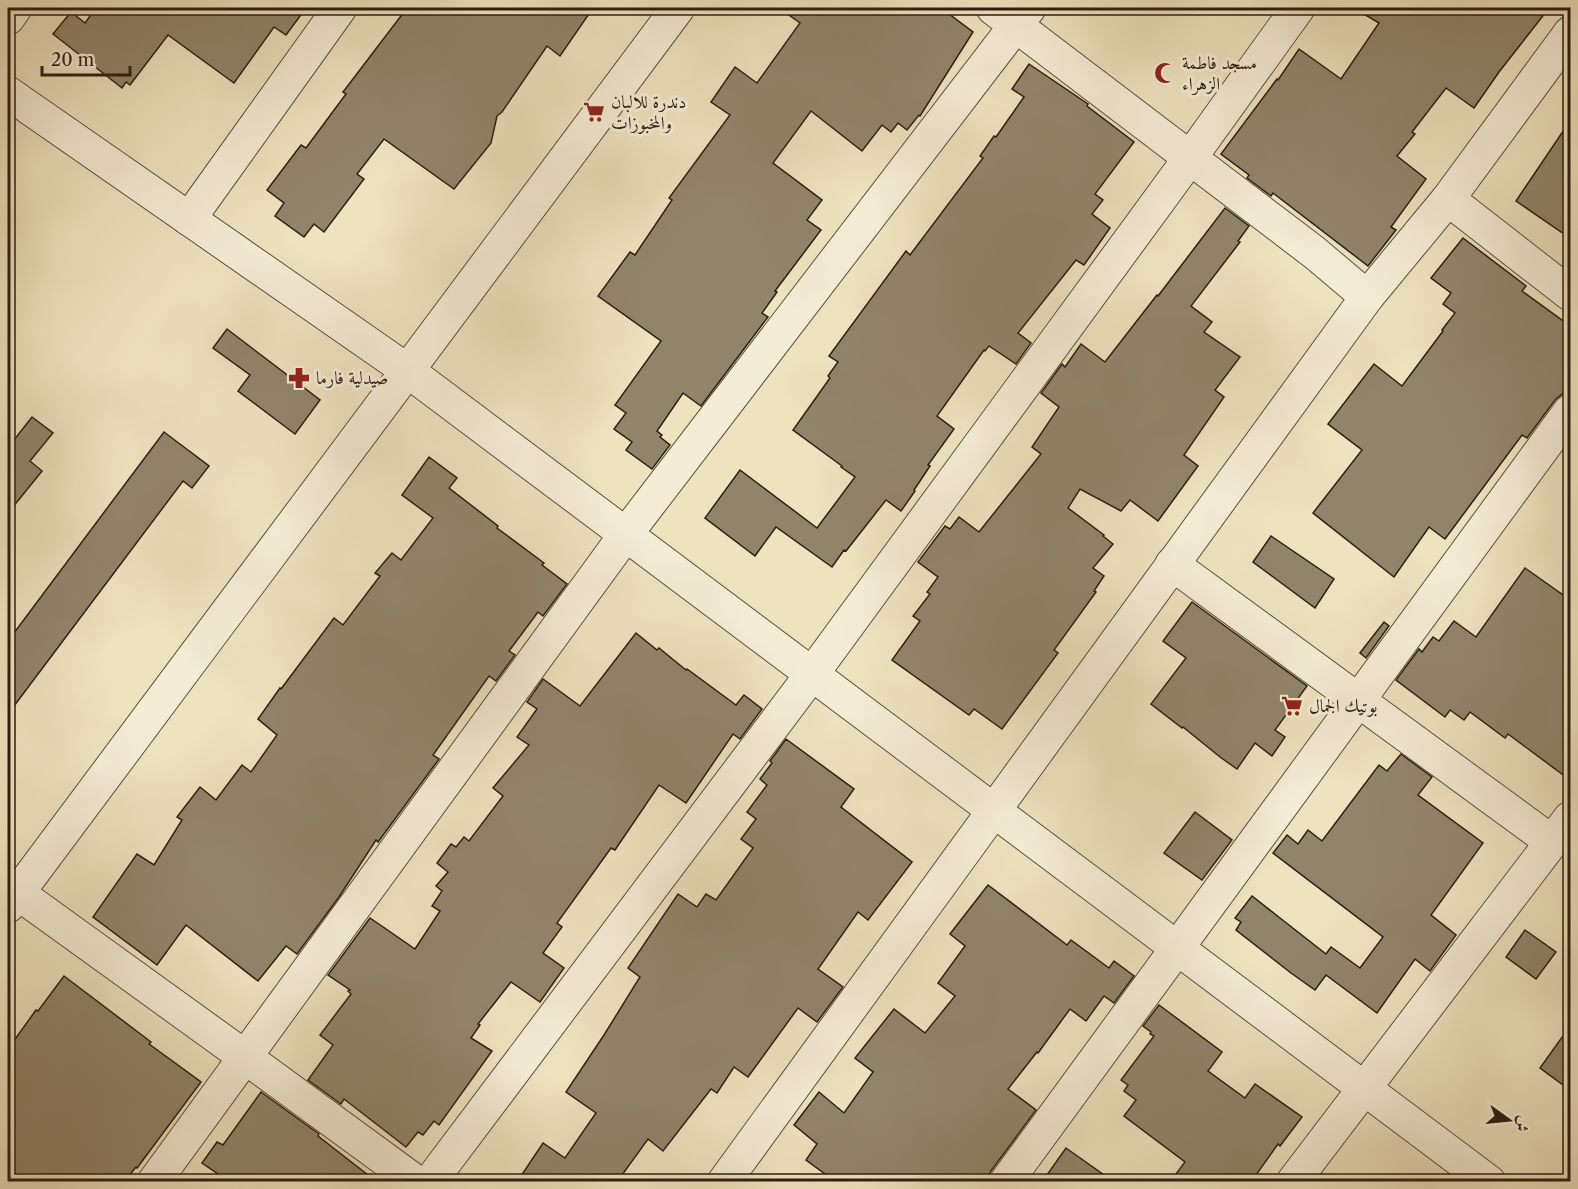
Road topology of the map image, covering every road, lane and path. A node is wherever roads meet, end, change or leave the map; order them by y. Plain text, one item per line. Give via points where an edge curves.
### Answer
1 (15, 8) edge
2 (340, 8) edge
3 (678, 8) edge
4 (1298, 8) edge
5 (1013, 13) edge
6 (8, 18) edge
7 (1570, 33) edge
8 (8, 93) edge
9 (1190, 158) junction
10 (1448, 199) junction
11 (189, 219) junction
12 (1570, 294) edge
13 (1367, 297) junction
14 (408, 371) junction
15 (1570, 411) edge
16 (626, 534) junction
17 (1172, 564) junction
18 (812, 674) junction
19 (1358, 701) junction
20 (995, 811) junction
21 (1561, 830) edge
22 (11, 895) edge
23 (1177, 948) junction
24 (245, 1057) junction
25 (1364, 1088) junction
26 (154, 1182) edge
27 (416, 1182) edge
28 (430, 1182) edge
29 (724, 1182) edge
30 (1006, 1182) edge
31 (1293, 1182) edge
32 (1489, 1182) edge

1 - 6 street
2 - 11 street
3 - 14 street
4 - 9 street
5 - 9 street
5 - 16 street
7 - 10 street
8 - 11 street
9 - 13 street
9 - 18 street
10 - 12 street
10 - 13 street
11 - 14 street
13 - 17 street
14 - 16 street
14 - 22 street
15 - 19 street
16 - 18 street
16 - 24 street
17 - 19 street
17 - 20 street
18 - 20 street
18 - 28 street
19 - 21 street
19 - 23 street
20 - 23 street
20 - 29 street
21 - 25 street
22 - 24 street
23 - 25 street
23 - 30 street
24 - 26 street
24 - 27 street
25 - 31 street
25 - 32 street

